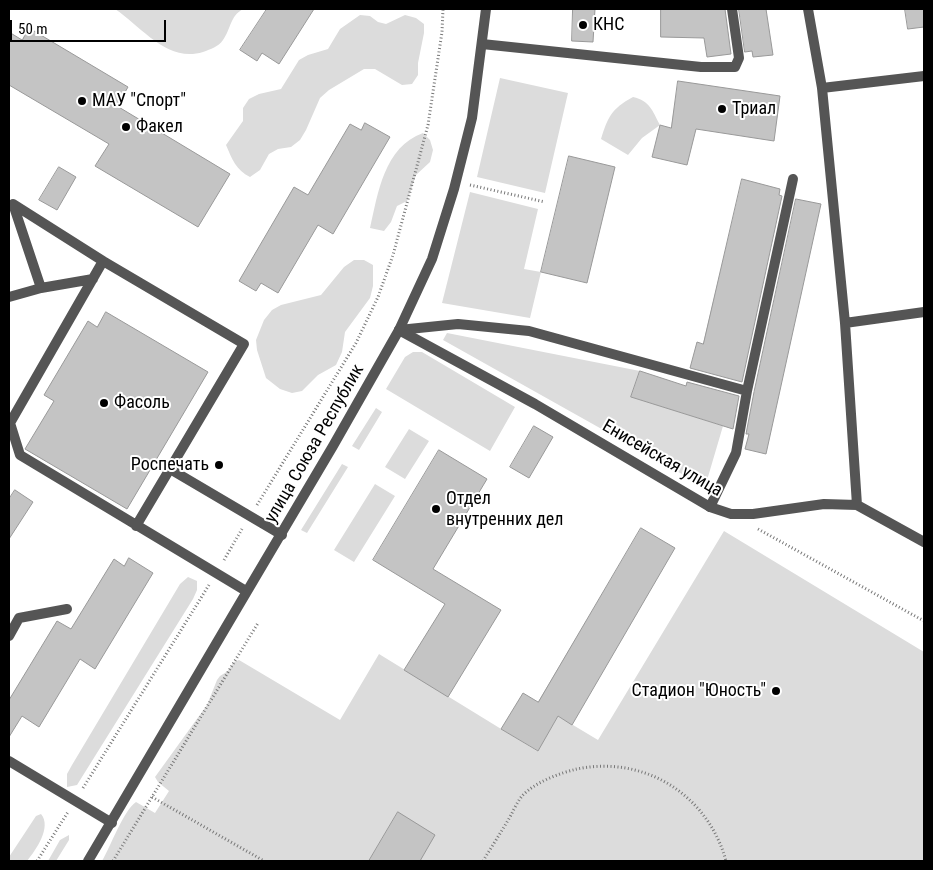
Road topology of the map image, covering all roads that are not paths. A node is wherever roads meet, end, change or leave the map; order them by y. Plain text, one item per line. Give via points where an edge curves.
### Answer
1 (486, 9) edge
2 (732, 9) edge
3 (808, 9) edge
4 (482, 44) junction
5 (924, 76) edge
6 (822, 88) junction
7 (793, 179) dead end
8 (103, 261) junction
9 (92, 279) junction
10 (41, 288) junction
11 (9, 297) edge
12 (924, 312) edge
13 (846, 323) junction
14 (399, 330) junction
15 (747, 391) junction
16 (170, 469) junction
17 (856, 505) junction
18 (710, 507) junction
19 (136, 526) junction
20 (282, 535) junction
21 (924, 542) edge
22 (246, 591) junction
23 (67, 609) dead end
24 (9, 636) edge
25 (9, 761) edge
26 (112, 823) junction
27 (88, 861) edge

1 - 4 street, улица Союза Республик
2 - 4 street via 739,58 735,67 701,67
3 - 6 street
4 - 14 street, улица Союза Республик via 472,118 456,182 432,260
5 - 6 street
6 - 13 street
7 - 15 street
8 - 9 street
8 - 10 street via 13,204
8 - 16 street via 244,344
9 - 10 street
9 - 19 street via 10,423 20,455
10 - 11 street
12 - 13 street
13 - 17 street
14 - 15 street via 458,324 529,331
14 - 18 street, Енисейская улица via 535,404
14 - 20 street, улица Союза Республик
15 - 18 street via 736,454
16 - 19 street
16 - 20 street
17 - 18 street, Енисейская улица via 824,504 754,514 731,514
17 - 21 street, Енисейская улица
19 - 22 street
20 - 22 street, улица Союза Республик
22 - 26 street, улица Союза Республик
23 - 24 street via 19,618
25 - 26 street
26 - 27 street, улица Союза Республик

